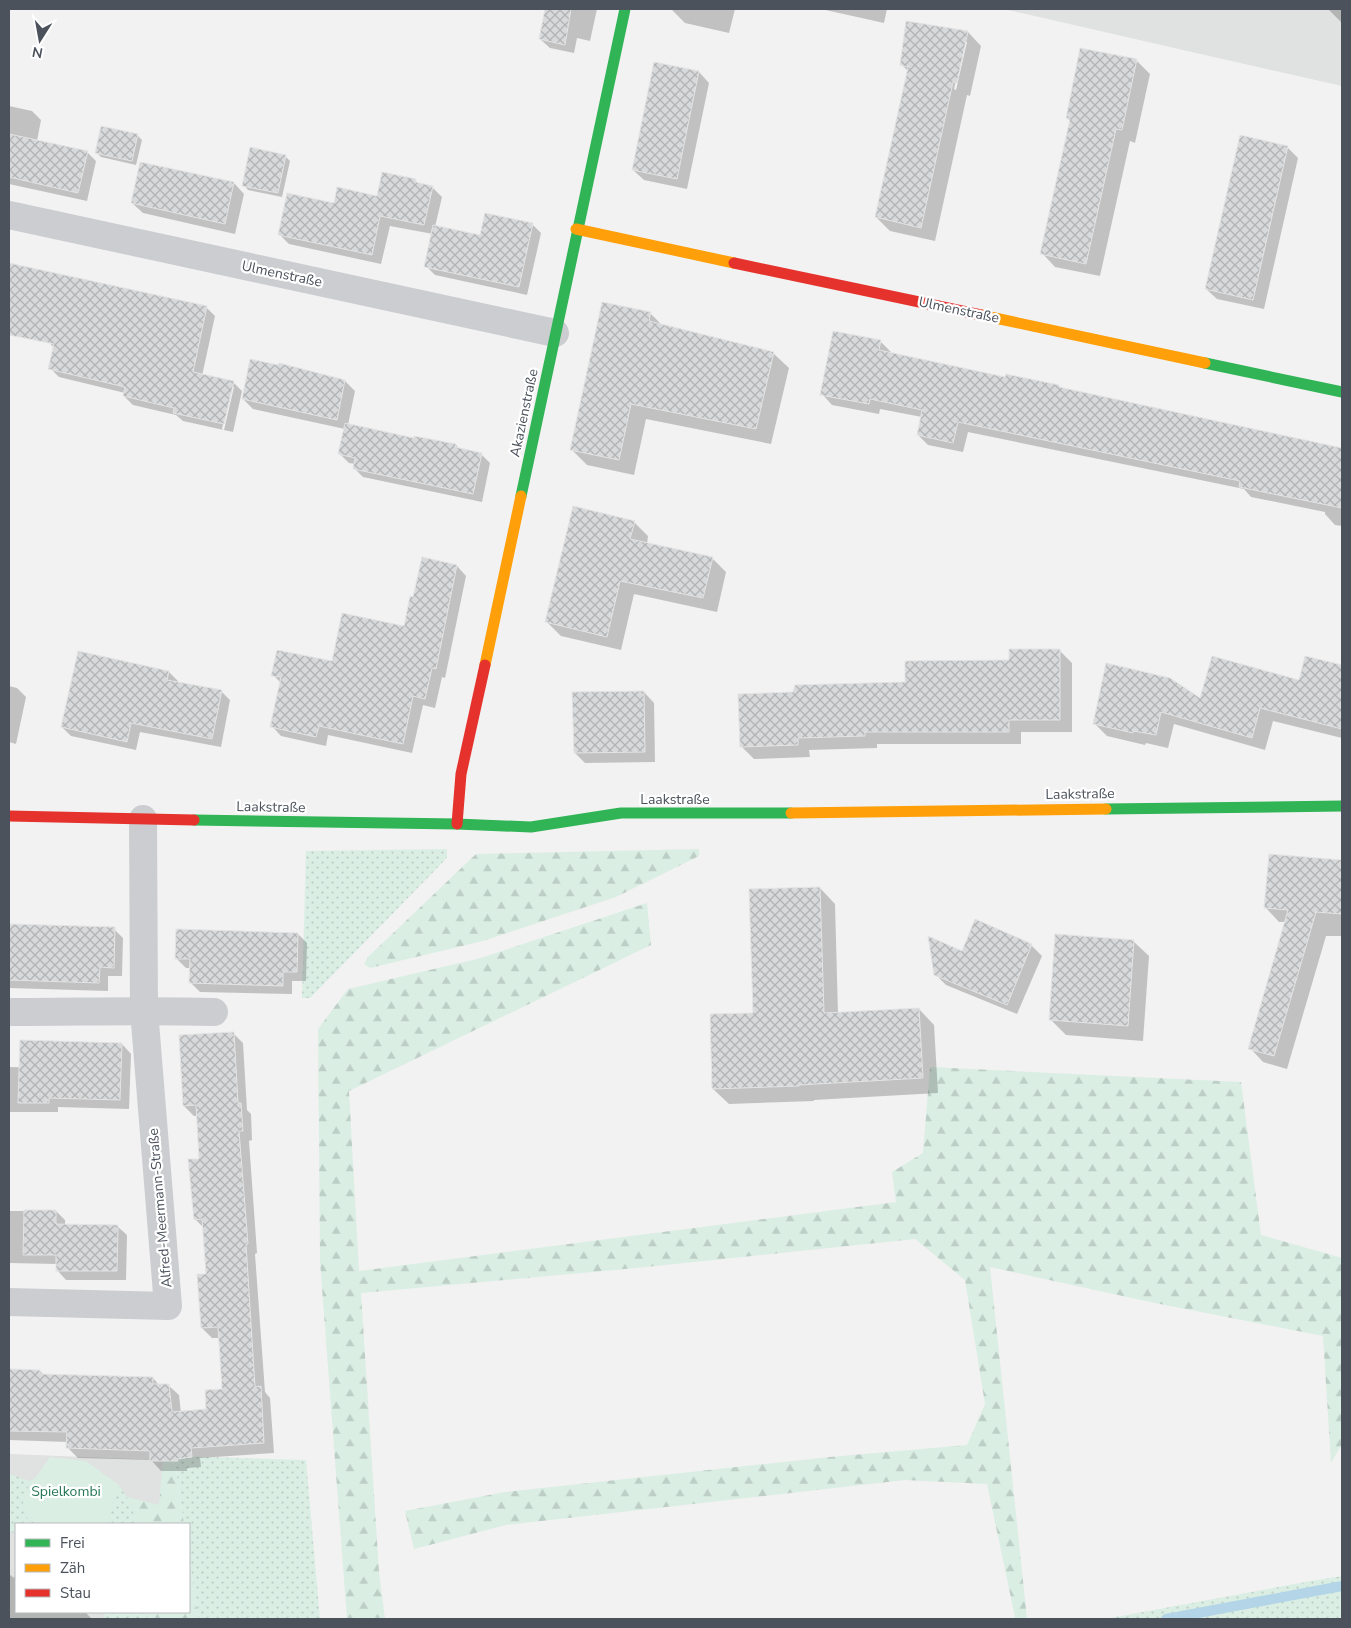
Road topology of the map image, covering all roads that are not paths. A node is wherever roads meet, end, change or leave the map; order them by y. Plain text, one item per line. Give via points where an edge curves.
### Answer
1 (625, 9) edge
2 (9, 214) edge
3 (576, 228) junction
4 (555, 333) junction
5 (1342, 392) edge
6 (1342, 806) edge
7 (9, 816) edge
8 (143, 819) junction
9 (457, 824) junction
10 (144, 1010) junction
11 (9, 1012) edge
12 (214, 1012) dead end
13 (9, 1302) edge

1 - 3 street, Akazienstraße
2 - 4 street, Ulmenstraße
3 - 4 street, Akazienstraße
3 - 5 street, Ulmenstraße
4 - 9 street, Akazienstraße via 461,774
6 - 9 street, Laakstraße via 621,813 531,827
7 - 8 street, Laakstraße
8 - 9 street, Laakstraße
8 - 10 street, Alfred-Meermann-Straße
10 - 11 street
10 - 12 street
10 - 13 street, Alfred-Meermann-Straße via 168,1306

